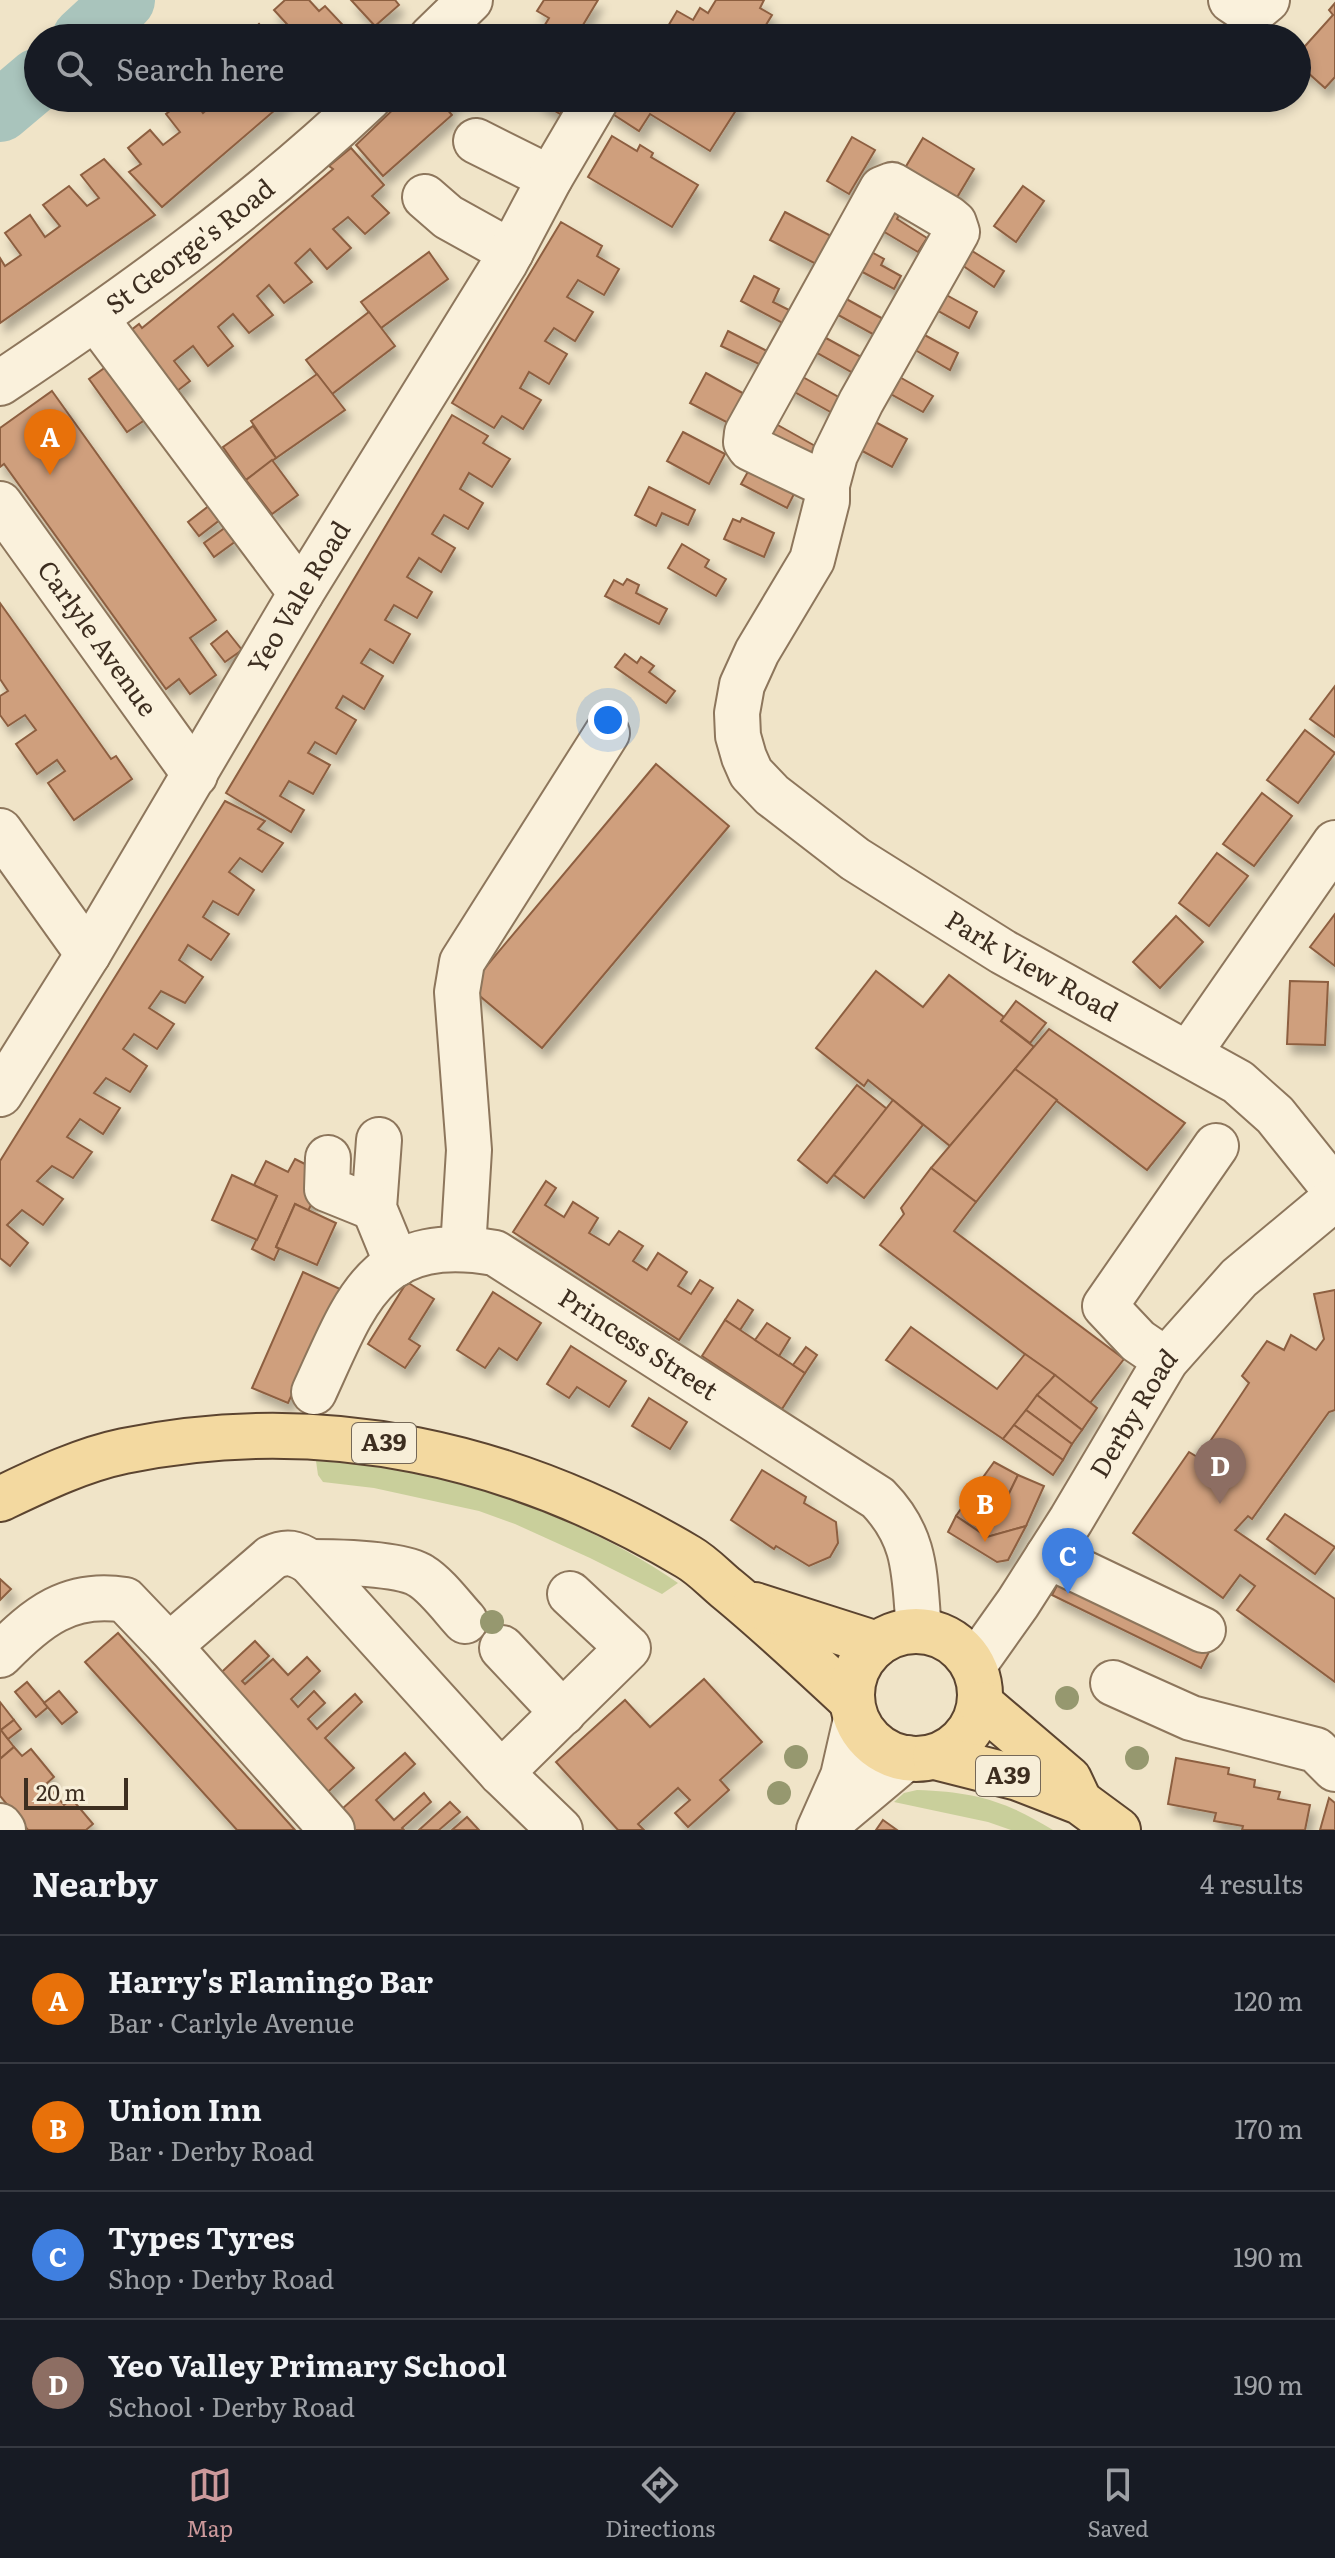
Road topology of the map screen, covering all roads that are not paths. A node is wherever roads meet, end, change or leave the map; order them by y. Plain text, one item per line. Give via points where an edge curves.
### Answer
1 (1231, 0) edge
2 (1267, 0) edge
3 (353, 112) edge
4 (589, 112) edge
5 (476, 141) dead end
6 (550, 178) junction
7 (425, 197) dead end
8 (511, 252) junction
9 (96, 319) junction
10 (0, 383) edge
11 (827, 485) junction
12 (0, 504) edge
13 (301, 593) junction
14 (607, 733) dead end
15 (195, 775) junction
16 (0, 831) edge
17 (1335, 843) edge
18 (88, 954) junction
19 (1189, 1053) junction
20 (0, 1094) edge
21 (379, 1140) dead end
22 (1216, 1146) dead end
23 (328, 1158) dead end
24 (1335, 1190) edge
25 (1335, 1198) edge
26 (374, 1208) junction
27 (463, 1249) junction
28 (397, 1264) junction
29 (1166, 1360) junction
30 (314, 1392) dead end
31 (0, 1499) edge
32 (1048, 1556) junction
33 (310, 1562) junction
34 (570, 1594) dead end
35 (741, 1600) junction
36 (465, 1621) dead end
37 (919, 1630) junction
38 (1203, 1630) dead end
39 (877, 1644) junction
40 (169, 1646) junction
41 (502, 1648) dead end
42 (0, 1655) edge
43 (1113, 1683) dead end
44 (977, 1684) junction
45 (854, 1710) junction
46 (563, 1713) junction
47 (920, 1758) junction
48 (1335, 1769) edge
49 (501, 1773) junction
50 (1080, 1802) junction
51 (332, 1830) edge
52 (560, 1830) edge
53 (820, 1830) edge
54 (1118, 1830) edge

1 - 2 street via 1246,10
3 - 9 street, St George's Road via 221,224
4 - 6 street, Yeo Vale Road
5 - 6 street
6 - 8 street, Yeo Vale Road
7 - 8 street via 448,217
8 - 13 street, Yeo Vale Road
9 - 10 street, St George's Road
9 - 13 street
11 - 11 street via 861,402 957,232 948,218 892,185 882,189 747,433 750,448
11 - 19 street, Park View Road via 812,560 742,685 738,736 751,773 855,859 1003,952
12 - 15 street, Carlyle Avenue
13 - 15 street, Yeo Vale Road
14 - 27 street via 462,962 457,992 469,1150
15 - 18 street, Yeo Vale Road
16 - 18 street
17 - 19 street
18 - 20 street, Yeo Vale Road
19 - 24 street, Park View Road via 1238,1082 1275,1115
21 - 26 street
22 - 29 street via 1105,1306 1138,1341
23 - 26 street via 327,1189
25 - 29 street, Derby Road via 1239,1278
26 - 28 street
27 - 28 street, Princess Street via 434,1250
27 - 37 street, Princess Street via 495,1253 878,1498 910,1547
28 - 30 street, Princess Street via 369,1284
29 - 32 street, Derby Road
31 - 35 main road, A39 via 123,1451 239,1437 347,1438 449,1456 583,1503 691,1559
32 - 38 street
32 - 44 street, Derby Road
33 - 36 street via 388,1567 421,1575
33 - 40 street via 290,1552 271,1558
33 - 49 street
34 - 46 street via 628,1648
35 - 39 main road, A39
35 - 45 main road, A39
37 - 39 main road
37 - 44 main road via 960,1647
39 - 45 main road via 853,1680
40 - 42 street via 125,1600 108,1597 63,1604
40 - 51 street
41 - 46 street
43 - 48 street via 1191,1718 1316,1750
44 - 47 main road via 975,1722 965,1737 951,1749
44 - 50 main road, A39 via 1069,1779
45 - 47 main road via 868,1738 885,1752
45 - 53 street via 843,1776
46 - 49 street
47 - 50 main road, A39 via 1018,1778
47 - 53 street
49 - 52 street
50 - 54 main road, A39

